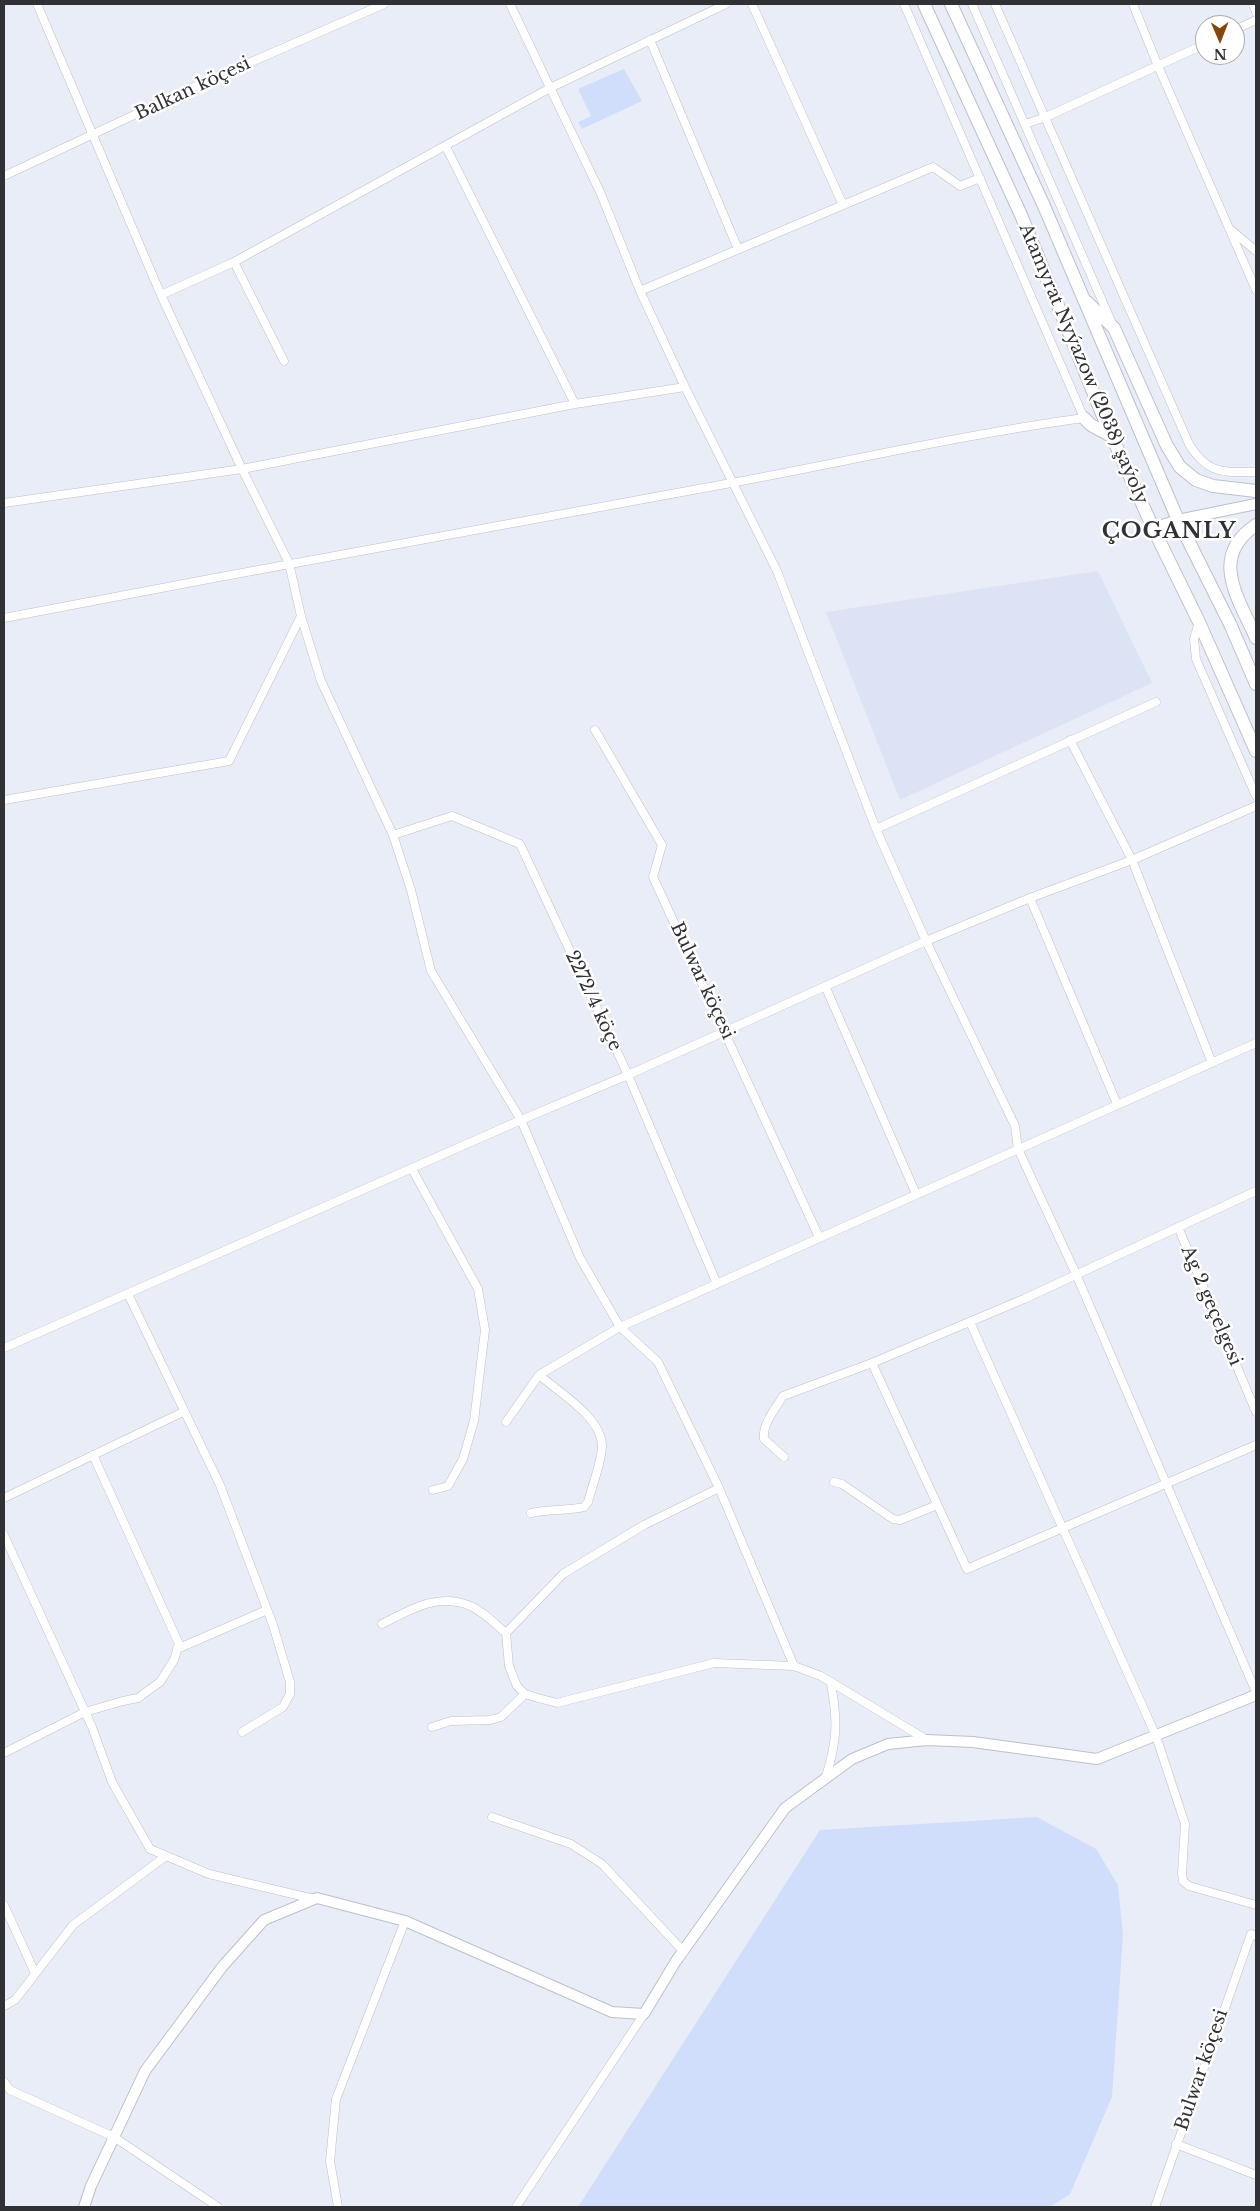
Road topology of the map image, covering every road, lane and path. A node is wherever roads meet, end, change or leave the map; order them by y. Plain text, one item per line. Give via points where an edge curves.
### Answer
1 (37, 4) edge
2 (384, 4) edge
3 (510, 4) edge
4 (726, 4) edge
5 (752, 4) edge
6 (904, 4) edge
7 (924, 4) edge
8 (951, 4) edge
9 (972, 4) edge
10 (995, 4) edge
11 (1133, 4) edge
12 (1253, 4) edge
13 (1256, 12) edge
14 (650, 40) junction
15 (1195, 49) edge
16 (1158, 66) junction
17 (550, 88) junction
18 (1046, 116) junction
19 (1025, 124) junction
20 (94, 134) junction
21 (446, 147) junction
22 (4, 176) edge
23 (980, 178) junction
24 (843, 205) junction
25 (1229, 228) junction
26 (738, 249) junction
27 (1256, 251) edge
28 (234, 262) junction
29 (1256, 290) edge
30 (640, 291) junction
31 (161, 296) junction
32 (1083, 299) junction
33 (1114, 328) junction
34 (284, 361) dead end
35 (685, 387) junction
36 (1142, 391) junction
37 (575, 404) junction
38 (1084, 418) junction
39 (1113, 437) junction
40 (1144, 441) junction
41 (242, 469) junction
42 (1256, 472) edge
43 (733, 483) junction
44 (1256, 491) edge
45 (4, 503) edge
46 (1256, 504) edge
47 (1178, 520) junction
48 (1256, 525) edge
49 (1153, 528) junction
50 (289, 563) junction
51 (301, 616) junction
52 (4, 618) edge
53 (1199, 622) junction
54 (1232, 626) junction
55 (1256, 638) edge
56 (1256, 646) edge
57 (1256, 684) edge
58 (1156, 702) dead end
59 (595, 730) dead end
60 (1070, 740) junction
61 (1256, 751) edge
62 (1256, 796) edge
63 (4, 800) edge
64 (1256, 806) edge
65 (876, 829) junction
66 (393, 836) junction
67 (1132, 860) junction
68 (1030, 898) junction
69 (926, 941) junction
70 (826, 988) junction
71 (726, 1032) junction
72 (1256, 1043) edge
73 (1212, 1063) junction
74 (628, 1075) junction
75 (1117, 1104) junction
76 (521, 1120) junction
77 (1018, 1149) junction
78 (412, 1169) junction
79 (1256, 1191) edge
80 (916, 1194) junction
81 (1178, 1227) junction
82 (818, 1237) junction
83 (1076, 1274) junction
84 (717, 1284) junction
85 (128, 1294) junction
86 (970, 1322) junction
87 (620, 1327) junction
88 (4, 1348) edge
89 (872, 1362) junction
90 (539, 1375) junction
91 (183, 1412) junction
92 (1256, 1412) edge
93 (506, 1422) dead end
94 (1256, 1445) edge
95 (93, 1455) junction
96 (784, 1457) dead end
97 (834, 1482) dead end
98 (1167, 1483) junction
99 (719, 1488) junction
100 (433, 1490) dead end
101 (4, 1498) edge
102 (937, 1505) junction
103 (531, 1513) dead end
104 (1062, 1528) junction
105 (4, 1535) edge
106 (267, 1610) junction
107 (382, 1624) dead end
108 (506, 1633) junction
109 (177, 1649) junction
110 (794, 1666) junction
111 (831, 1684) junction
112 (525, 1694) junction
113 (1256, 1694) edge
114 (85, 1712) junction
115 (432, 1727) dead end
116 (242, 1732) dead end
117 (1156, 1736) junction
118 (927, 1740) junction
119 (4, 1753) edge
120 (826, 1777) junction
121 (492, 1817) dead end
122 (166, 1856) junction
123 (314, 1899) junction
124 (4, 1905) edge
125 (1256, 1905) edge
126 (405, 1922) junction
127 (1253, 1935) edge
128 (684, 1952) junction
129 (35, 1973) junction
130 (4, 2006) edge
131 (644, 2014) junction
132 (4, 2082) edge
133 (114, 2137) junction
134 (1176, 2144) junction
135 (1256, 2175) edge
136 (84, 2207) edge
137 (218, 2207) edge
138 (338, 2207) edge
139 (516, 2207) edge
140 (1154, 2207) edge

1 - 20 street
2 - 20 street, Balkan köçesi
3 - 17 street
4 - 14 street
5 - 24 street
6 - 23 street
7 - 39 main road, Atamyrat Nyýazow (2038) şaýoly via 1021,215
8 - 32 main road, Atamyrat Nyýazow (2038) şaýoly
9 - 19 street
10 - 18 street
11 - 16 street
12 - 13 street
14 - 17 street
14 - 26 street
15 - 16 street
16 - 18 street
16 - 25 street
17 - 21 street
17 - 30 street via 601,194
18 - 19 street
18 - 42 street via 1189,444 1198,459 1211,469
19 - 33 street
20 - 22 street, Balkan köçesi
20 - 31 street
21 - 28 street
21 - 37 street
23 - 24 street via 960,186 933,167
23 - 38 street
24 - 26 street
25 - 27 street
25 - 29 street
26 - 30 street
28 - 31 street
28 - 34 street
30 - 35 street
31 - 41 street
32 - 33 main road
32 - 40 main road, Atamyrat Nyýazow (2038) şaýoly
33 - 36 main road
35 - 37 street
35 - 43 street
36 - 40 main road
36 - 44 main road via 1180,467 1196,480 1212,486
37 - 41 street
38 - 39 main road
38 - 43 street via 1024,426
39 - 49 main road, Atamyrat Nyýazow (2038) şaýoly
40 - 47 main road, Atamyrat Nyýazow (2038) şaýoly
41 - 45 street
41 - 50 street
43 - 50 street
43 - 65 street via 777,572
46 - 47 street
47 - 49 street
47 - 54 main road, Atamyrat Nyýazow (2038) şaýoly
48 - 55 main road via 1233,549 1230,578
49 - 53 main road, Atamyrat Nyýazow (2038) şaýoly
50 - 51 street
50 - 52 street
51 - 63 street via 229,761
51 - 66 street via 321,681
53 - 61 main road, Atamyrat Nyýazow (2038) şaýoly
53 - 62 street via 1194,639 1196,659
54 - 56 main road
54 - 57 main road, Atamyrat Nyýazow (2038) şaýoly
58 - 60 street
59 - 71 street, Bulwar köçesi via 662,845 653,877
60 - 65 street
60 - 67 street
64 - 67 street
65 - 69 street
66 - 74 street, 2272/4 köçe via 452,816 520,844
66 - 76 street via 411,890 431,971
67 - 68 street
67 - 73 street
68 - 69 street
68 - 75 street
69 - 70 street
69 - 77 street via 1015,1126
70 - 71 street
70 - 80 street
71 - 74 street
71 - 82 street, Bulwar köçesi
72 - 73 street
73 - 75 street
74 - 76 street
74 - 84 street, 2272/4 köçe
75 - 77 street
76 - 78 street
76 - 87 street via 580,1258
77 - 80 street
77 - 83 street
78 - 85 street
78 - 100 street via 478,1289 486,1330 474,1421 463,1459 448,1486
79 - 81 street
80 - 82 street
81 - 83 street
81 - 92 street, Ag 2 geçelgesi
82 - 84 street
83 - 86 street
83 - 98 street
84 - 87 street
85 - 88 street
85 - 91 street
86 - 89 street
86 - 104 street
87 - 90 street
87 - 99 street via 658,1362
89 - 96 street via 783,1396 763,1435
89 - 102 street
90 - 93 street
90 - 103 street via 596,1425 602,1447 584,1507
91 - 95 street
91 - 106 street via 220,1485
94 - 98 street
95 - 101 street
95 - 109 street via 179,1644
97 - 102 street via 842,1484 893,1519 900,1520
98 - 104 street
98 - 113 street
99 - 108 street via 644,1525 563,1574
99 - 110 street
102 - 104 street via 966,1568
104 - 117 street
105 - 114 street
106 - 109 street
106 - 116 street via 290,1682 290,1694 283,1707
107 - 108 street via 423,1603 441,1601 469,1605
108 - 112 street via 508,1666 517,1686
109 - 114 street via 160,1682 138,1698
110 - 111 street via 821,1676
110 - 112 street via 714,1663 557,1703
111 - 118 street
111 - 120 street via 837,1734
112 - 115 street via 501,1717 451,1720
113 - 117 street
114 - 119 street
114 - 122 street via 112,1782 150,1849
117 - 118 street via 1097,1759 974,1742
117 - 125 street via 1185,1824 1184,1881 1188,1886
118 - 120 street via 888,1744 852,1759
120 - 128 street via 785,1808
121 - 128 street via 571,1844 602,1864
122 - 123 street via 209,1874
122 - 129 street via 73,1925
123 - 126 street
123 - 133 street via 264,1920 222,1967 145,2071
124 - 129 street
126 - 131 street via 612,2012
126 - 138 street via 336,2099 330,2161
127 - 134 street, Bulwar köçesi
128 - 131 street
129 - 130 street via 15,2000
131 - 139 street
132 - 133 street via 10,2090
133 - 136 street
133 - 137 street
134 - 135 street
134 - 140 street, Bulwar köçesi

